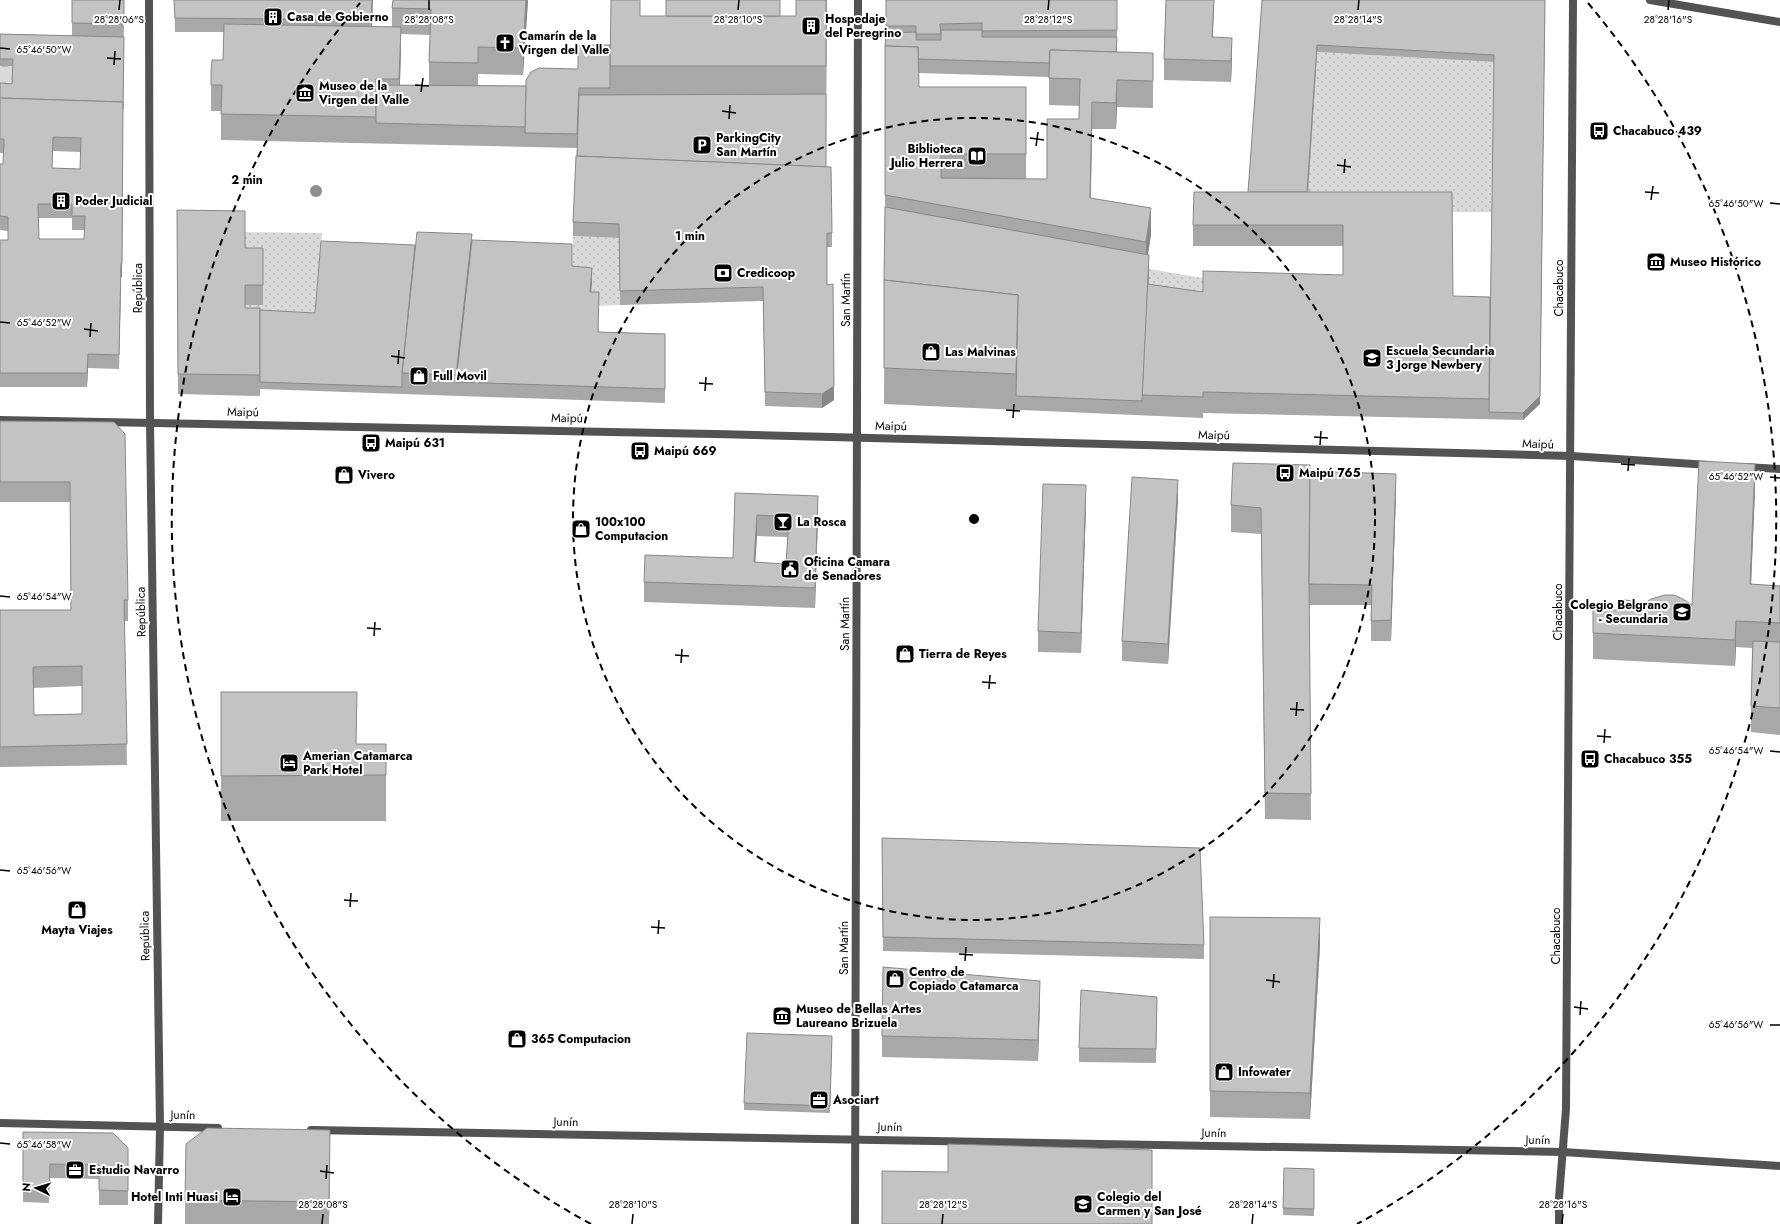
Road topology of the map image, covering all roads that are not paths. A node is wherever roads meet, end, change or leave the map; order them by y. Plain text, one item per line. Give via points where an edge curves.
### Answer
1 (149, 0) edge
2 (858, 0) edge
3 (1573, 0) edge
4 (1650, 0) edge
5 (1780, 22) edge
6 (0, 420) edge
7 (150, 422) junction
8 (857, 438) junction
9 (1571, 456) junction
10 (1718, 466) edge
11 (1734, 467) edge
12 (1780, 470) edge
13 (0, 1123) edge
14 (160, 1127) junction
15 (224, 1128) edge
16 (304, 1129) edge
17 (855, 1139) junction
18 (1563, 1152) junction
19 (1780, 1166) edge
20 (158, 1224) edge
21 (855, 1224) edge
22 (1559, 1224) edge

1 - 7 street, República
2 - 8 street, San Martín
3 - 9 street, Chacabuco
4 - 5 street
6 - 7 street, Maipú
7 - 8 street, Maipú
7 - 14 street, República
8 - 9 street, Maipú
8 - 17 street, San Martín
9 - 10 street, Maipú
9 - 18 street, Chacabuco via 1566,1109
11 - 12 street
13 - 14 street, Junín
14 - 15 street, Junín
14 - 20 street, República
16 - 17 street, Junín
17 - 18 street, Junín
17 - 21 street, San Martín
18 - 19 street, Junín
18 - 22 street, Chacabuco

